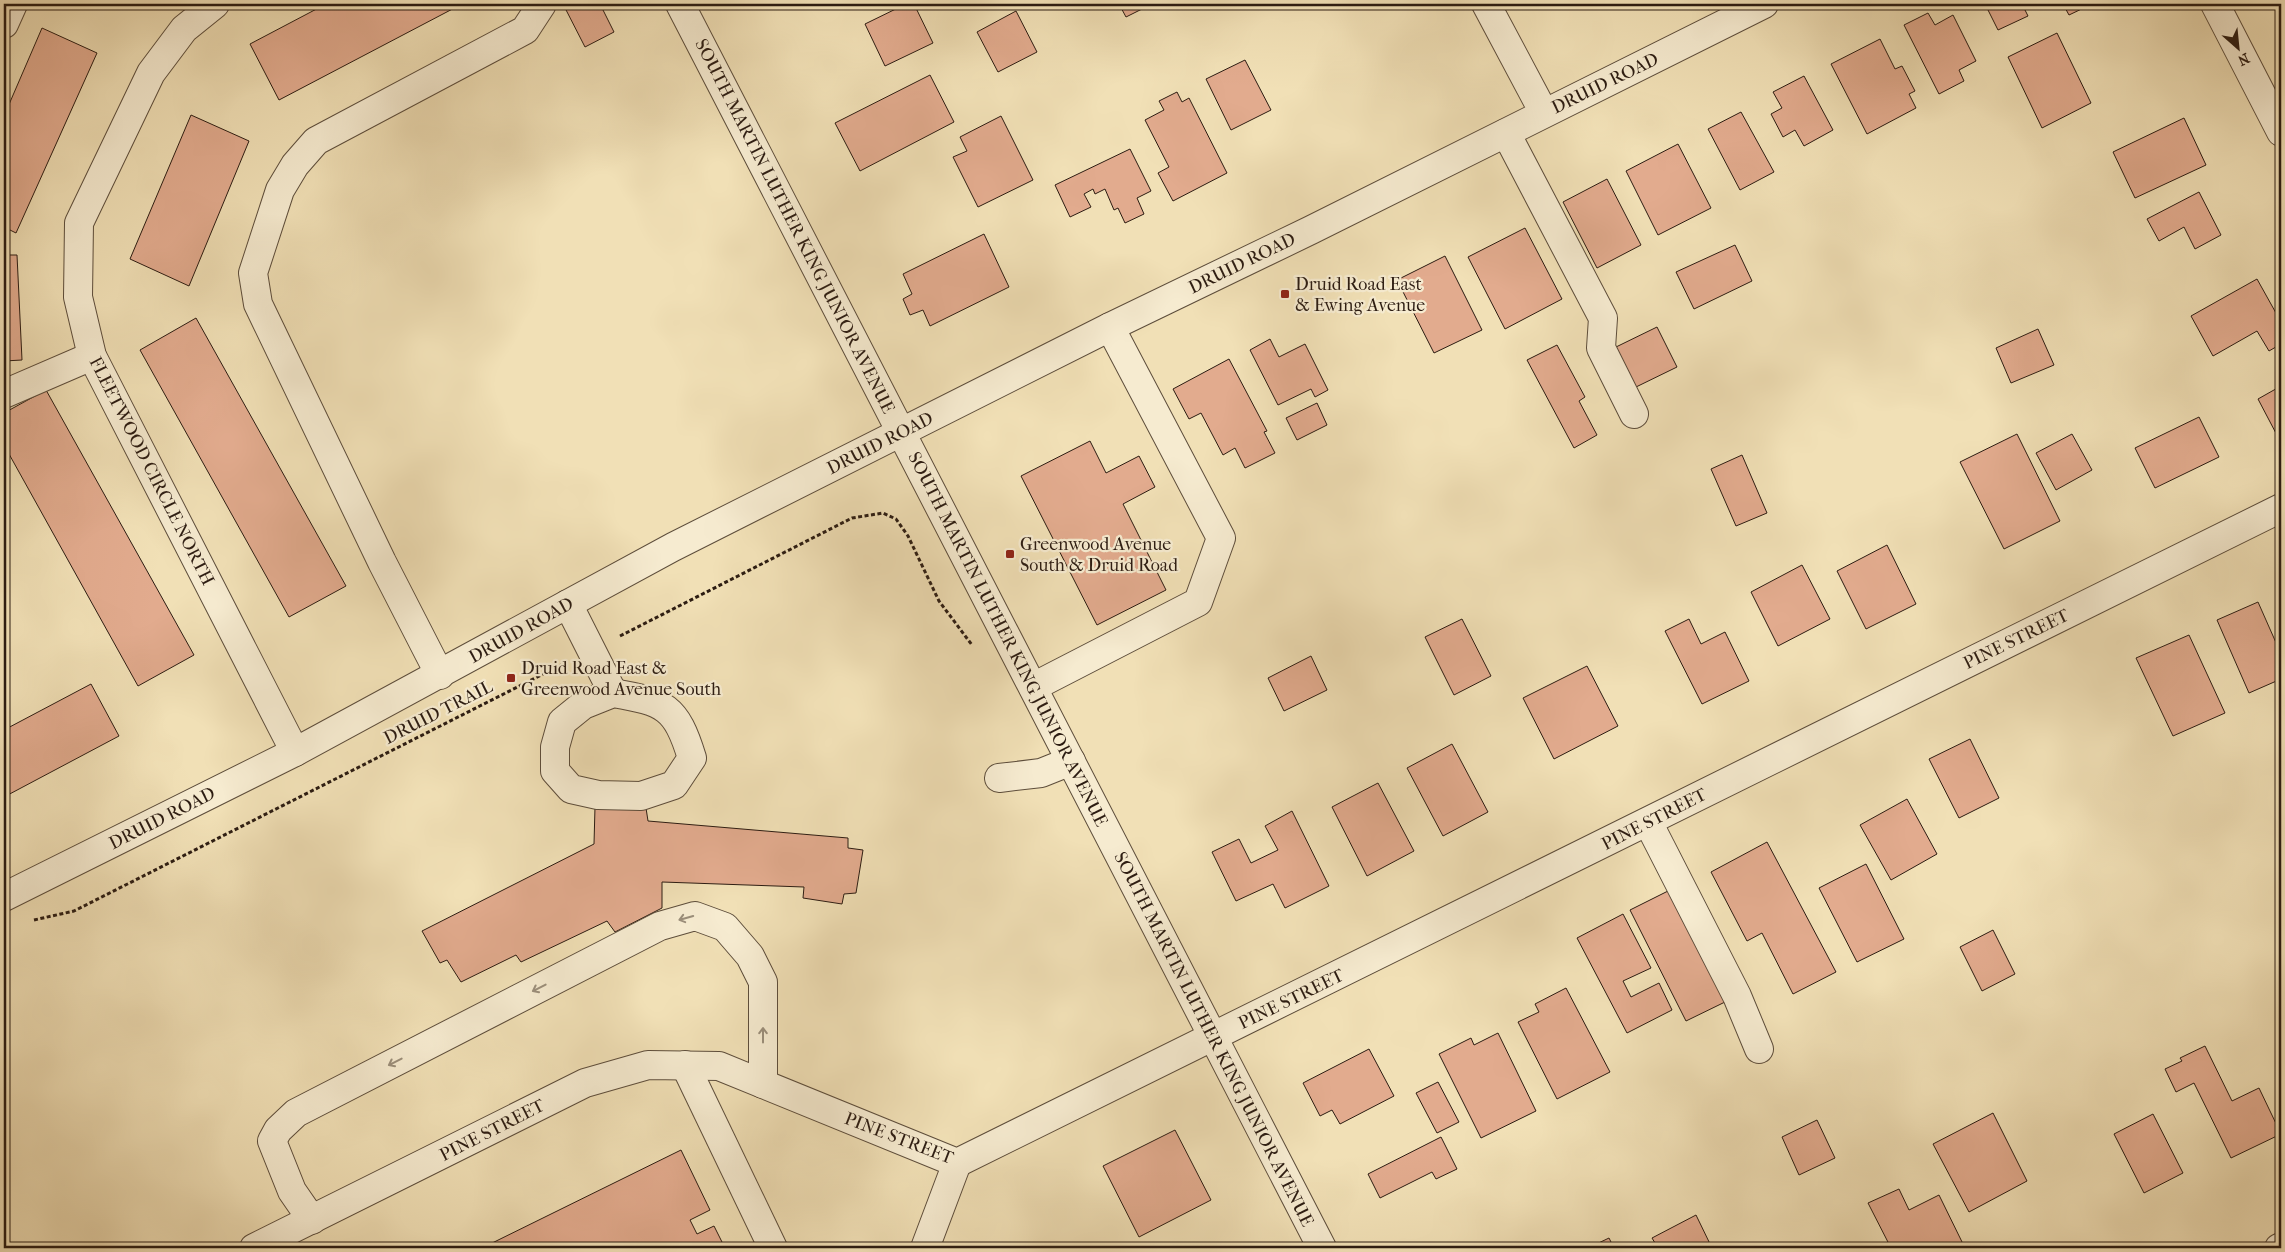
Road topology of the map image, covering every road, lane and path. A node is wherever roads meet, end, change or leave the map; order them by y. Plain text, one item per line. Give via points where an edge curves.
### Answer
1 (13, 4) edge
2 (215, 4) edge
3 (542, 4) edge
4 (680, 4) edge
5 (1486, 4) edge
6 (1764, 4) edge
7 (2215, 4) edge
8 (4, 24) edge
9 (1544, 113) junction
10 (2281, 132) edge
11 (1506, 133) junction
12 (1110, 327) junction
13 (92, 356) junction
14 (4, 394) edge
15 (1634, 414) dead end
16 (902, 433) junction
17 (2281, 508) edge
18 (883, 513) dead end
19 (568, 604) junction
20 (592, 650) junction
21 (440, 674) junction
22 (1033, 687) junction
23 (613, 692) junction
24 (295, 752) junction
25 (1071, 761) junction
26 (999, 778) dead end
27 (1648, 822) junction
28 (4, 897) edge
29 (26, 922) dead end
30 (1213, 1038) junction
31 (1759, 1049) dead end
32 (685, 1065) junction
33 (764, 1084) junction
34 (957, 1163) junction
35 (312, 1220) junction
36 (254, 1248) edge
37 (773, 1248) edge
38 (925, 1248) edge
39 (1322, 1248) edge

1 - 8 street
2 - 13 street, FLEETWOOD CIRCLE NORTH via 184,30 151,73 79,223 78,297
3 - 21 street via 525,30 316,141 295,165 280,190 253,273 258,304 382,562
4 - 16 street, SOUTH MARTIN LUTHER KING JUNIOR AVENUE
5 - 9 street
6 - 9 street, DRUID ROAD
7 - 10 street
9 - 11 street, DRUID ROAD
11 - 12 street, DRUID ROAD
11 - 15 street via 1603,318 1601,348
12 - 16 street, DRUID ROAD
12 - 22 street via 1221,538 1198,602
13 - 14 street
13 - 24 street, FLEETWOOD CIRCLE NORTH
16 - 19 street, DRUID ROAD via 673,547
16 - 22 street, SOUTH MARTIN LUTHER KING JUNIOR AVENUE
17 - 27 street, PINE STREET
18 - 20 path, DRUID TRAIL via 852,518
19 - 20 street
19 - 21 street, DRUID ROAD
20 - 23 street
20 - 29 path, DRUID TRAIL via 74,911
21 - 24 street, DRUID ROAD
22 - 25 street, SOUTH MARTIN LUTHER KING JUNIOR AVENUE
23 - 23 street via 582,705 562,722 555,747 555,771 571,789 598,795 641,796 674,785 692,758 684,731 668,709 644,698
24 - 28 street, DRUID ROAD
25 - 26 street via 1041,773
25 - 30 street, SOUTH MARTIN LUTHER KING JUNIOR AVENUE
27 - 30 street, PINE STREET
27 - 31 street via 1737,996
30 - 34 street, PINE STREET
30 - 39 street, SOUTH MARTIN LUTHER KING JUNIOR AVENUE
32 - 33 street, PINE STREET via 719,1066
32 - 35 street, PINE STREET via 648,1065 585,1083
32 - 37 street
33 - 34 street, PINE STREET
33 -> 35 street via 763,982 750,956 726,927 695,916 660,926 296,1112 272,1141 292,1191
34 - 38 street
35 - 36 street, PINE STREET

